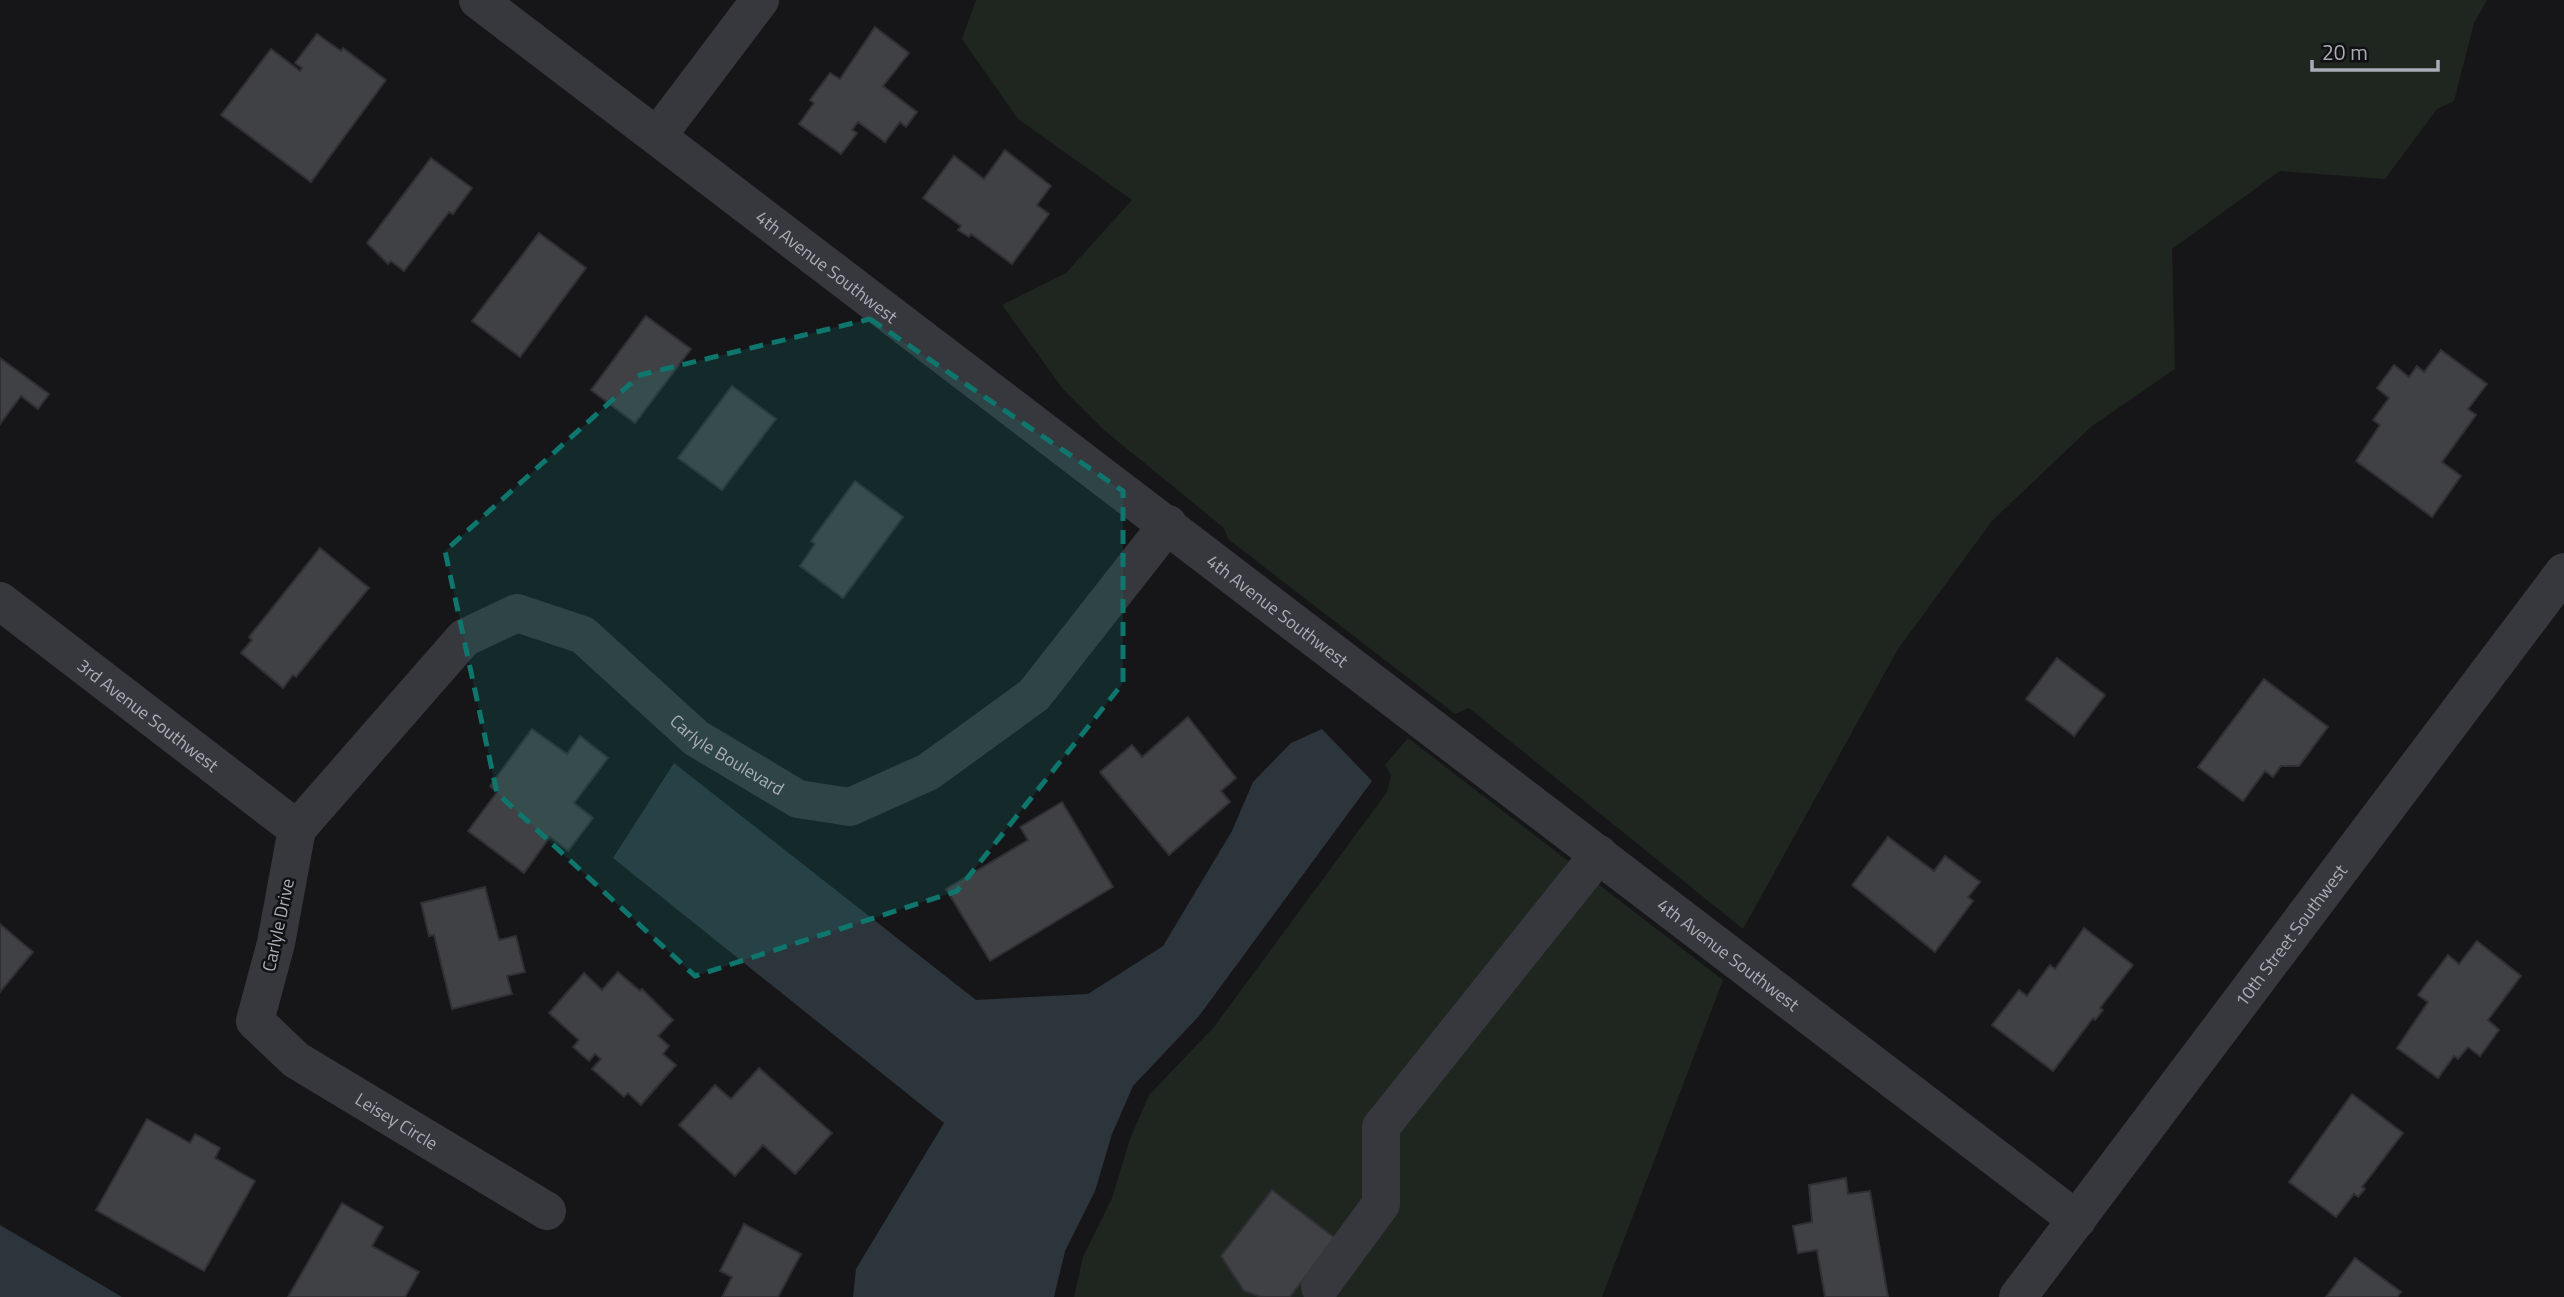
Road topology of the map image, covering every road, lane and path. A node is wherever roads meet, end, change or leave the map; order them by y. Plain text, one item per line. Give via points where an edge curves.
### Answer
1 (478, 0) edge
2 (760, 0) edge
3 (658, 135) junction
4 (1168, 524) junction
5 (2564, 572) edge
6 (0, 601) edge
7 (297, 829) junction
8 (1599, 854) junction
9 (255, 1021) joint
10 (547, 1211) dead end
11 (2077, 1220) junction
12 (1320, 1287) dead end
13 (2018, 1297) edge

1 - 3 street, 4th Avenue Southwest
2 - 3 street
3 - 4 street, 4th Avenue Southwest
4 - 7 street, Carlyle Boulevard via 1034,695 928,772 850,807 798,799 696,738 583,635 517,613 464,639
4 - 8 street, 4th Avenue Southwest
5 - 11 street, 10th Street Southwest
6 - 7 street, 3rd Avenue Southwest
7 - 9 street, Carlyle Drive via 276,943
8 - 11 street, 4th Avenue Southwest
8 - 12 street via 1381,1127 1381,1204
9 - 10 street, Leisey Circle via 296,1060
11 - 13 street, 10th Street Southwest

